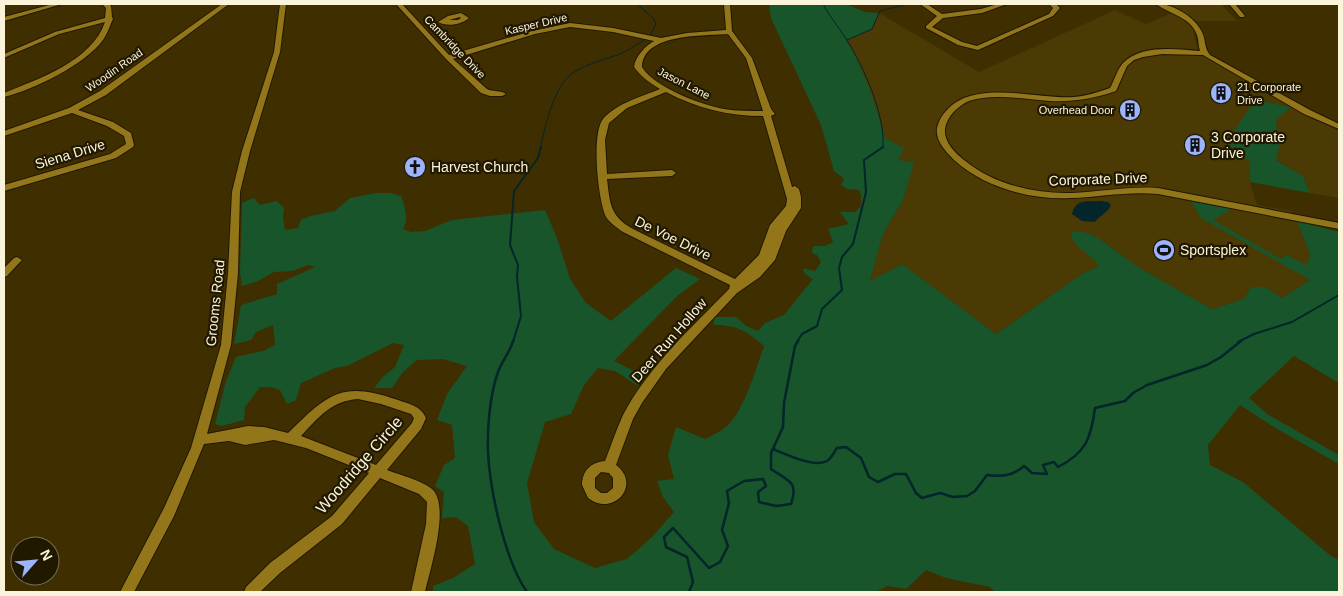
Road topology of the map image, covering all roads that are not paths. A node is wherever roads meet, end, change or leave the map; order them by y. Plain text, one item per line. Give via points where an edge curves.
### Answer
1 (59, 4) edge
2 (105, 4) edge
3 (226, 4) edge
4 (283, 4) edge
5 (399, 4) edge
6 (727, 4) edge
7 (923, 4) edge
8 (1004, 4) edge
9 (1052, 4) edge
10 (1158, 4) edge
11 (1232, 4) edge
12 (941, 16) junction
13 (1242, 16) dead end
14 (4, 19) edge
15 (110, 19) junction
16 (730, 32) junction
17 (660, 40) junction
18 (1205, 53) junction
19 (4, 56) edge
20 (448, 58) junction
21 (666, 89) junction
22 (502, 94) dead end
23 (4, 95) edge
24 (72, 110) junction
25 (768, 111) junction
26 (1339, 126) edge
27 (4, 134) edge
28 (672, 173) dead end
29 (603, 177) junction
30 (4, 188) edge
31 (1339, 226) edge
32 (17, 260) dead end
33 (4, 274) edge
34 (737, 287) junction
35 (291, 438) junction
36 (200, 440) junction
37 (609, 468) dead end
38 (379, 472) junction
39 (127, 592) edge
40 (251, 592) edge
41 (418, 592) edge

1 - 14 street
2 - 15 street via 109,8
3 - 24 street, Woodin Road via 120,82
4 - 36 street, Grooms Road via 278,52 236,192 230,320
5 - 20 street, Cambridge Drive via 432,25
6 - 16 street
7 - 12 street
8 - 12 street via 982,11
9 - 12 street via 1057,8 1051,15 978,48 967,47 929,28
10 - 18 street via 1193,23
11 - 13 street
15 - 19 street via 57,33
15 - 23 street via 102,37 82,57 51,75
16 - 17 street
16 - 25 street, Deer Run Hollow via 749,58
17 - 20 street, Kasper Drive via 570,25 534,32
17 - 21 street, Jason Lane via 648,49 638,64 642,73
18 - 26 street via 1242,77
18 - 31 street, Corporate Drive via 1172,52 1130,59 1113,89 1095,98 1058,100 1007,95 968,100 953,108 940,131 957,159 986,177 1025,192 1081,195 1137,189
20 - 22 street, Cambridge Drive via 484,91
21 - 25 street, Jason Lane via 721,111 744,114
21 - 29 street, De Voe Drive via 622,108 606,121 600,134
24 - 27 street, Woodin Road
24 - 30 street, Siena Drive via 120,128 128,135 130,144 113,156
25 - 34 street, Deer Run Hollow via 775,120 781,152 798,197 794,204 796,211 771,246 770,259
28 - 29 street
29 - 34 street, De Voe Drive via 610,215 623,228
32 - 33 street
34 - 37 street, Deer Run Hollow via 641,395 627,419
35 - 36 street via 271,436 245,440 229,436
35 - 38 street
35 - 38 street, Woodridge Circle via 325,405 345,395 366,396 415,411 420,415 417,426
36 - 39 street, Grooms Road via 170,512
38 - 40 street, Woodridge Circle via 337,520 275,568
38 - 41 street via 431,495 433,519

